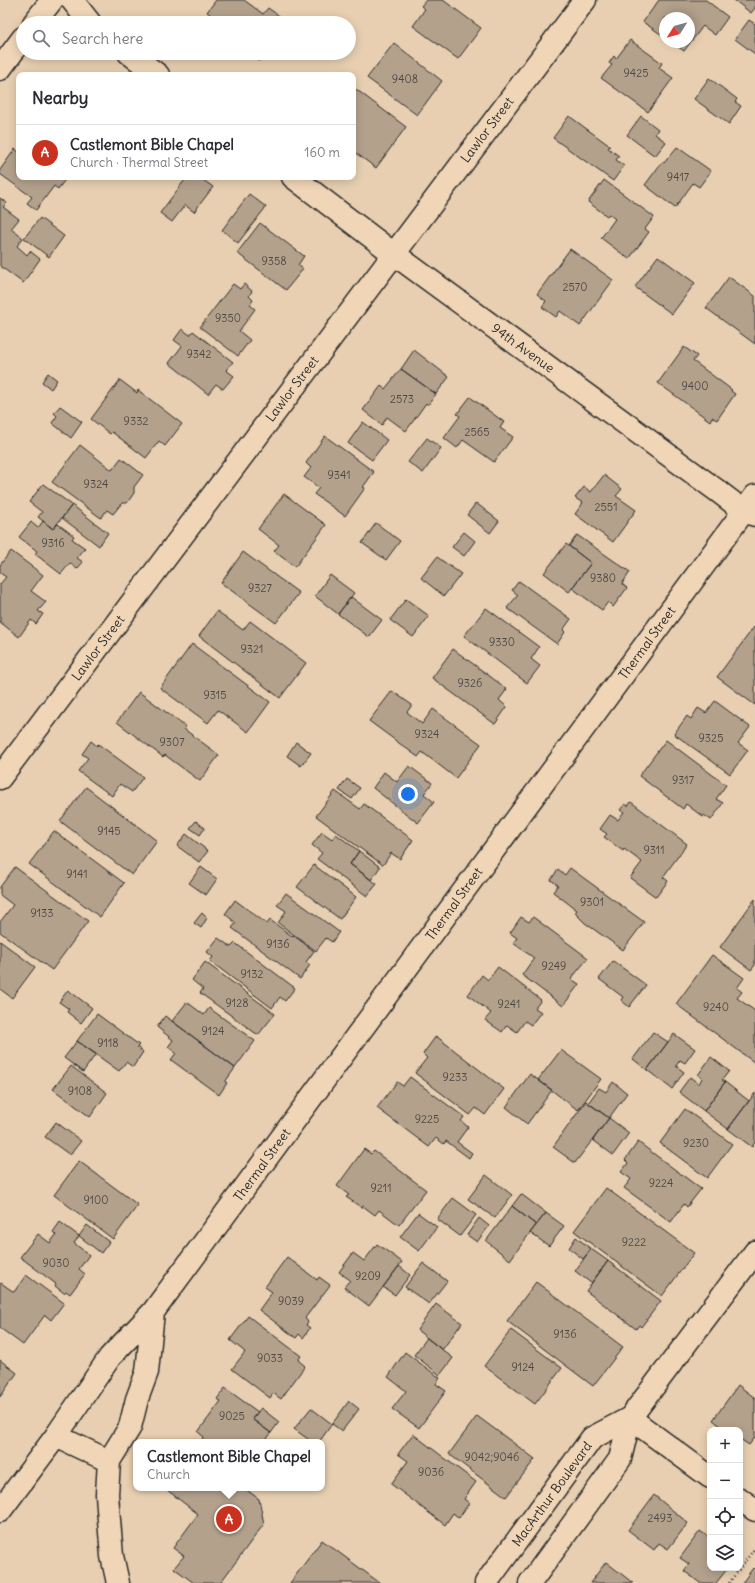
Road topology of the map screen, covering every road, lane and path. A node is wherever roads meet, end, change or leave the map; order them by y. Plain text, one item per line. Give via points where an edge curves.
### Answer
1 (52, 0) edge
2 (72, 0) edge
3 (585, 0) edge
4 (39, 16) edge
5 (85, 16) edge
6 (16, 47) edge
7 (138, 60) edge
8 (0, 69) edge
9 (154, 72) edge
10 (297, 180) edge
11 (394, 254) junction
12 (751, 507) edge
13 (0, 778) edge
14 (755, 1252) edge
15 (153, 1312) junction
16 (630, 1418) junction
17 (56, 1436) junction
18 (109, 1460) junction
19 (707, 1475) edge
20 (743, 1501) edge
21 (755, 1510) edge
22 (0, 1511) edge
23 (755, 1548) edge
24 (118, 1583) edge
25 (486, 1583) edge
26 (530, 1583) edge
27 (729, 1583) edge

1 - 4 street
2 - 5 street
3 - 11 street, Lawlor Street
6 - 8 street
7 - 9 street
10 - 11 street, 94th Avenue
11 - 12 street, 94th Avenue
11 - 13 street, Lawlor Street
12 - 15 street, Thermal Street
14 - 16 street, MacArthur Boulevard
15 - 17 street, Thermal Street via 110,1357
15 - 18 street via 147,1372 130,1427
16 - 19 street
16 - 25 street, MacArthur Boulevard via 592,1438
16 - 26 street, MacArthur Boulevard via 620,1459
17 - 18 street
17 - 22 street, Thermal Street
18 - 24 street via 107,1494 112,1556
20 - 21 street
23 - 27 path

